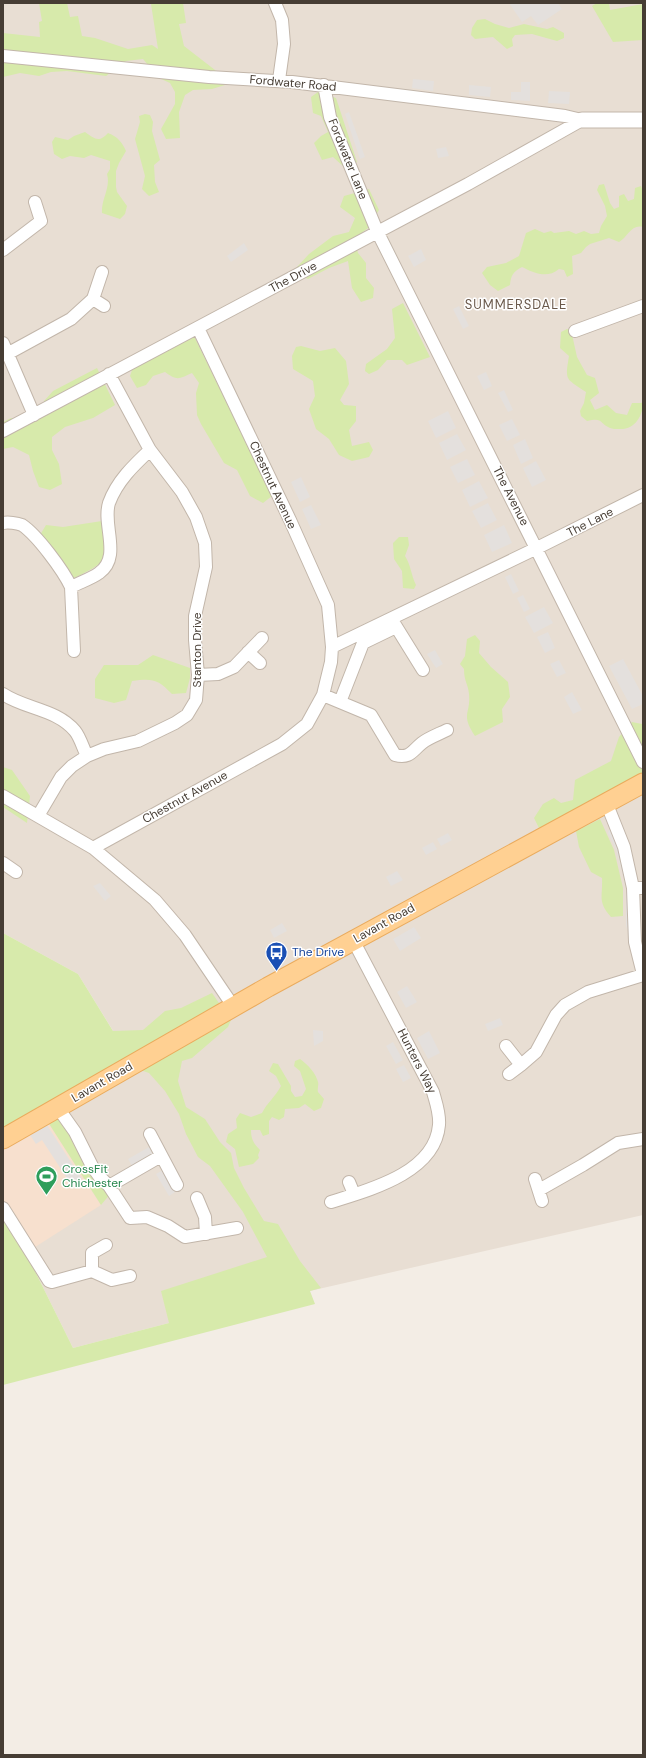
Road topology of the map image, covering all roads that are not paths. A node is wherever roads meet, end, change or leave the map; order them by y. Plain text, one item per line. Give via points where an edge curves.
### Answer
1 (274, 3) edge
2 (3, 56) edge
3 (279, 80) junction
4 (324, 85) junction
5 (582, 120) junction
6 (643, 120) edge
7 (35, 202) dead end
8 (377, 231) junction
9 (3, 250) edge
10 (102, 272) dead end
11 (92, 299) junction
12 (104, 306) dead end
13 (643, 306) edge
14 (198, 328) junction
15 (580, 333) dead end
16 (5, 349) edge
17 (109, 374) junction
18 (34, 415) junction
19 (3, 431) edge
20 (150, 450) junction
21 (643, 495) edge
22 (3, 523) edge
23 (537, 548) junction
24 (71, 587) junction
25 (393, 623) junction
26 (262, 638) dead end
27 (332, 647) junction
28 (74, 651) dead end
29 (248, 652) junction
30 (260, 663) dead end
31 (423, 670) dead end
32 (198, 675) junction
33 (3, 694) edge
34 (323, 695) junction
35 (340, 702) junction
36 (447, 730) dead end
37 (87, 756) junction
38 (643, 762) edge
39 (643, 782) edge
40 (3, 796) edge
41 (606, 802) junction
42 (38, 816) junction
43 (94, 848) junction
44 (3, 863) edge
45 (16, 872) dead end
46 (638, 888) edge
47 (353, 940) junction
48 (643, 974) edge
49 (233, 1006) junction
50 (506, 1046) dead end
51 (521, 1065) junction
52 (509, 1074) dead end
53 (58, 1108) junction
54 (150, 1134) dead end
55 (3, 1139) edge
56 (643, 1140) edge
57 (161, 1156) junction
58 (349, 1182) dead end
59 (177, 1185) dead end
60 (109, 1186) junction
61 (539, 1190) dead end
62 (354, 1194) junction
63 (197, 1198) dead end
64 (331, 1202) dead end
65 (3, 1208) edge
66 (237, 1228) dead end
67 (206, 1234) junction
68 (106, 1245) dead end
69 (92, 1271) junction
70 (130, 1276) dead end

1 - 3 street via 282,20 284,44
2 - 3 street, Fordwater Road via 209,77
3 - 4 street, Fordwater Road
4 - 5 street, Fordwater Road
4 - 8 street, Fordwater Lane via 330,117
5 - 6 street
5 - 8 street, The Drive
7 - 9 street via 41,221
8 - 14 street, The Drive
8 - 23 street, The Avenue
10 - 11 street
11 - 12 street
11 - 16 street via 71,319
13 - 15 street
14 - 17 street, The Drive
14 - 27 street, Chestnut Avenue via 328,605
16 - 18 street
17 - 18 street, The Drive
17 - 20 street, Stanton Drive
18 - 19 street, The Drive
20 - 24 street via 126,472 109,503 107,516 111,550 108,563 100,573
20 - 32 street, Stanton Drive via 182,492 196,517 205,543 206,567 195,616 194,640
21 - 23 street, The Lane
22 - 24 street via 21,525 35,537 64,573
23 - 25 street
23 - 38 street, The Avenue
24 - 28 street
25 - 27 street
25 - 31 street
25 - 35 street via 363,643
26 - 29 street
27 - 34 street, Chestnut Avenue
29 - 30 street
29 - 32 street via 234,667 218,674
32 - 37 street, Stanton Drive via 196,700 187,715 138,741
33 - 37 street via 33,709 59,717 75,731
34 - 35 street
34 - 43 street, Chestnut Avenue via 307,724 282,744
35 - 36 street via 371,714 395,756 402,757 414,752 422,743
37 - 42 street, Stanton Drive via 61,777
39 - 41 main road, Lavant Road
40 - 42 street
41 - 46 street
41 - 47 main road, Lavant Road
42 - 43 street
43 - 49 street via 155,900 185,935
44 - 45 street
46 - 48 street via 635,942
47 - 49 main road, Lavant Road
47 - 62 street, Hunters Way via 433,1092 439,1126 433,1145 420,1163 395,1178
48 - 51 street via 588,992 565,1005 556,1015 536,1052
49 - 53 main road, Lavant Road
50 - 51 street
51 - 52 street
53 - 55 main road, Lavant Road
53 - 60 street via 75,1132 92,1166
54 - 57 street
56 - 61 street via 618,1143
57 - 59 street
57 - 60 street
58 - 62 street
60 - 67 street via 130,1218 147,1217 185,1237
62 - 64 street, Hunters Way
63 - 67 street via 205,1217
65 - 69 street via 49,1280 52,1282
66 - 67 street
68 - 69 street via 92,1253
69 - 70 street via 112,1280

